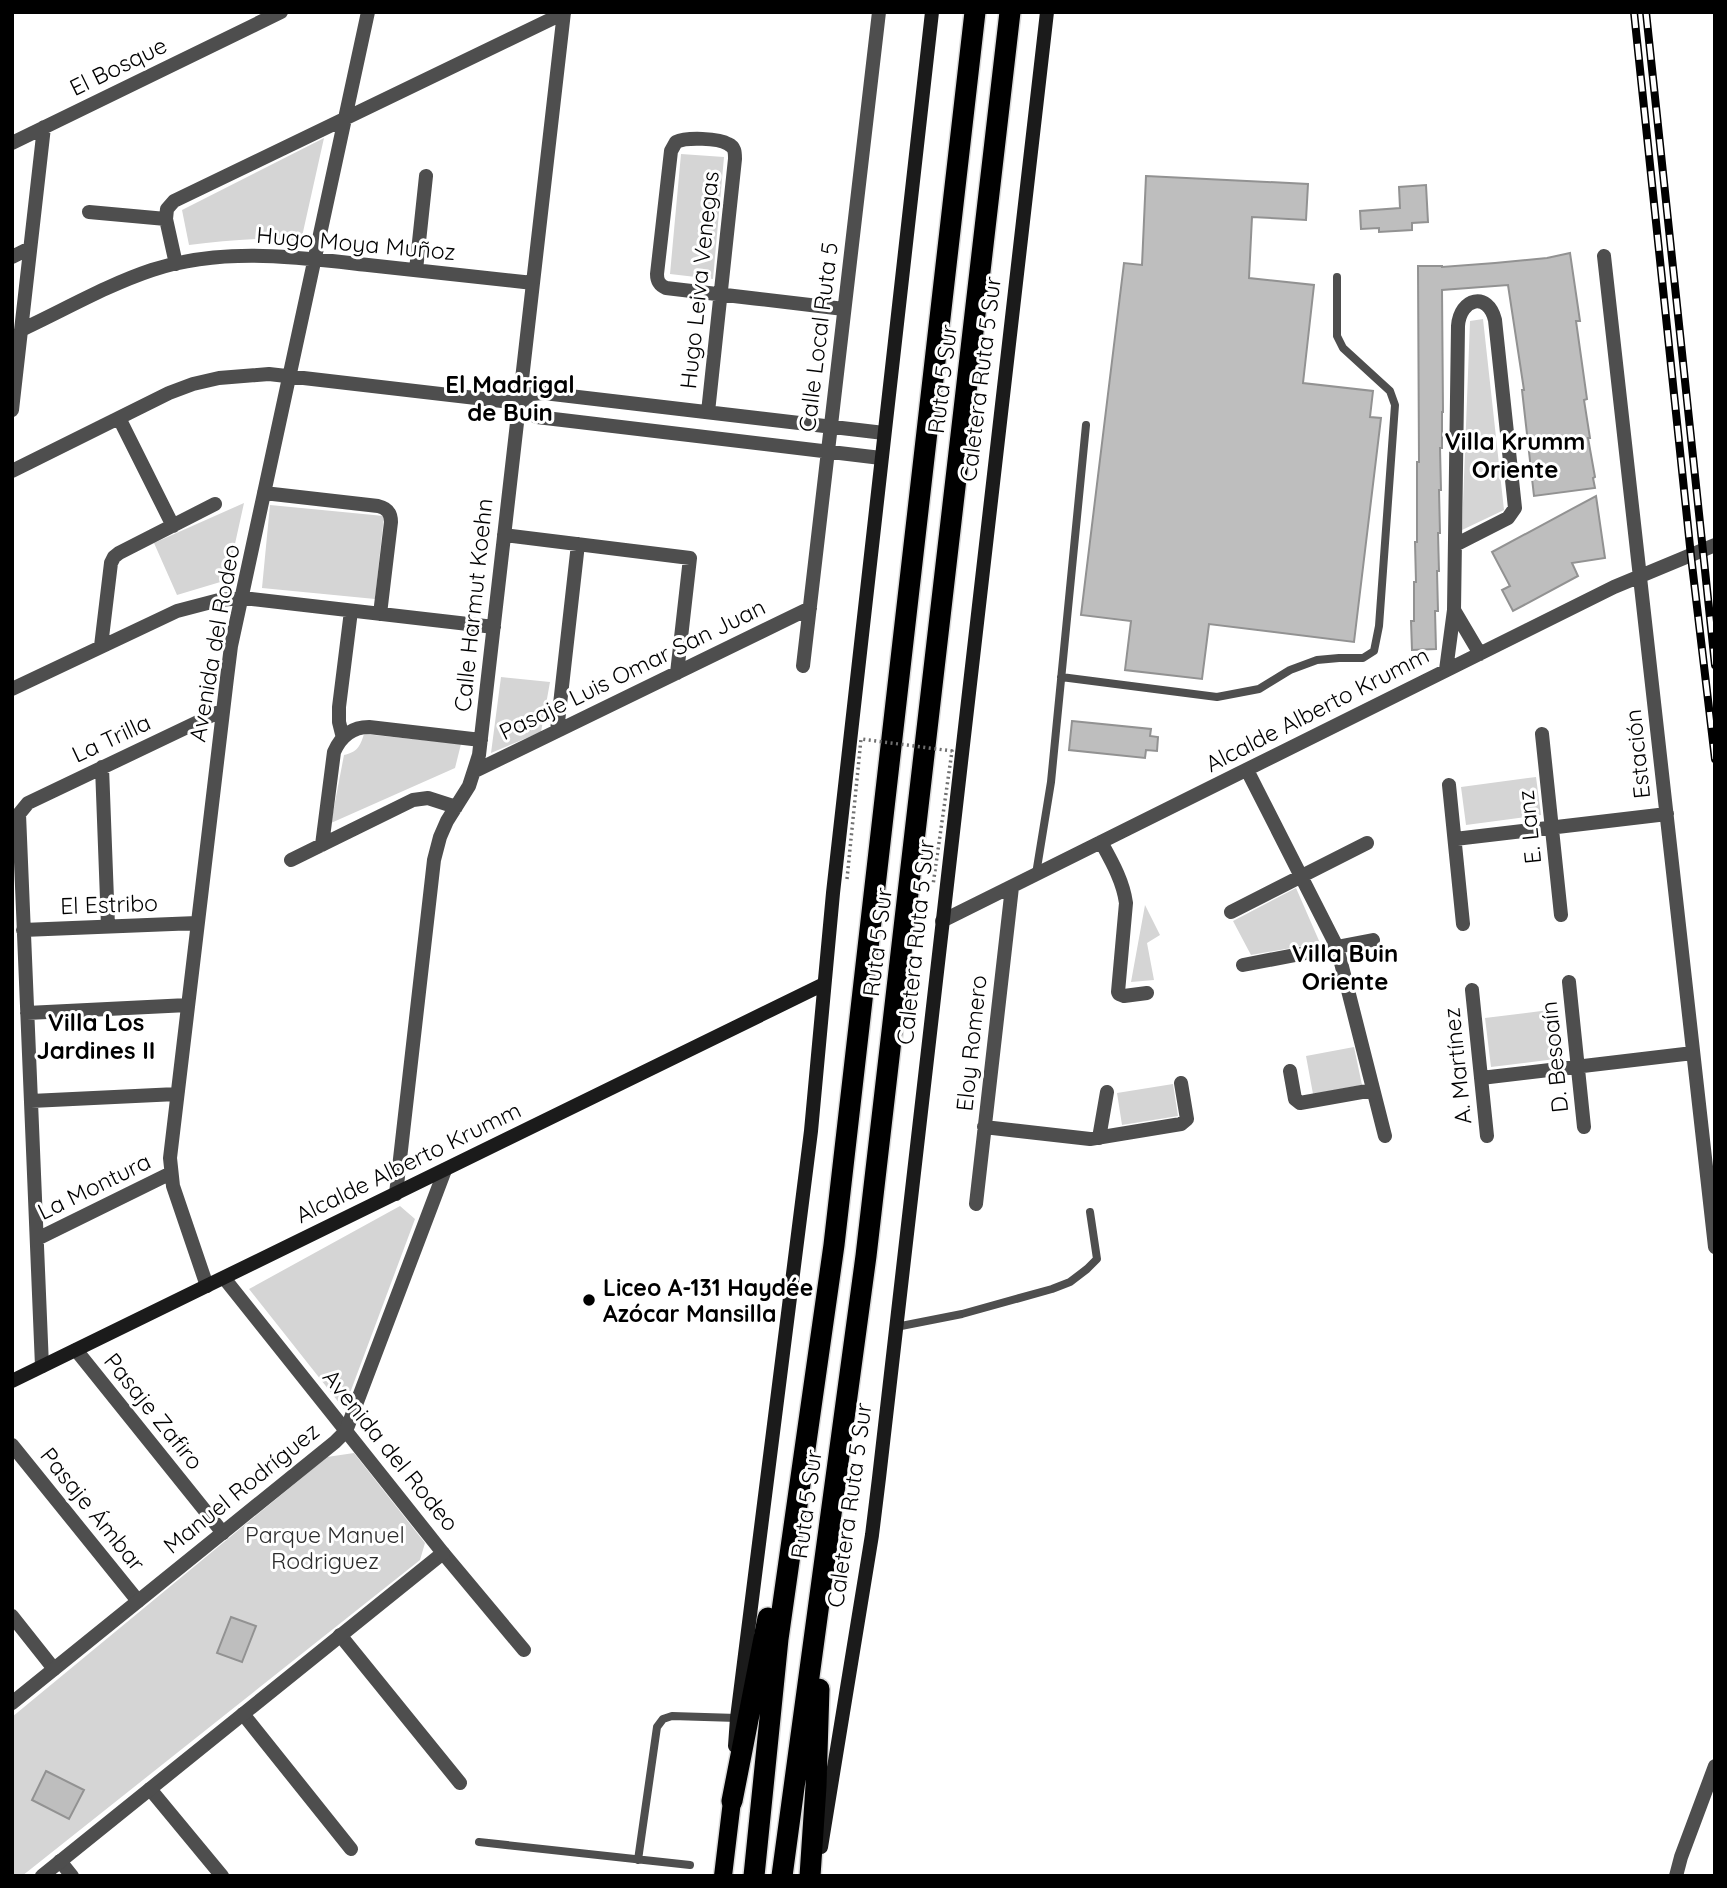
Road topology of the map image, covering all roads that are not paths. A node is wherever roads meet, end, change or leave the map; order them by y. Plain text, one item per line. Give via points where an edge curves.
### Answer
1 (281, 12) edge
2 (368, 12) edge
3 (564, 12) edge
4 (879, 12) edge
5 (932, 12) edge
6 (975, 12) edge
7 (1010, 12) edge
8 (1047, 12) edge
9 (345, 119) junction
10 (44, 127) junction
11 (12, 143) edge
12 (426, 176) dead end
13 (89, 212) dead end
14 (166, 219) junction
15 (30, 248) junction
16 (1604, 256) dead end
17 (12, 257) edge
18 (314, 258) junction
19 (176, 264) junction
20 (416, 270) junction
21 (1338, 277) dead end
22 (533, 283) junction
23 (721, 295) junction
24 (844, 309) junction
25 (21, 330) junction
26 (15, 357) edge
27 (289, 375) junction
28 (519, 403) junction
29 (12, 410) edge
30 (708, 412) junction
31 (119, 418) junction
32 (1086, 425) dead end
33 (831, 427) junction
34 (884, 433) junction
35 (828, 452) junction
36 (881, 458) junction
37 (12, 471) edge
38 (264, 493) junction
39 (215, 504) dead end
40 (173, 526) junction
41 (504, 535) junction
42 (578, 544) junction
43 (1455, 545) junction
44 (1715, 545) edge
45 (1640, 577) junction
46 (243, 598) junction
47 (810, 608) junction
48 (1454, 610) junction
49 (351, 611) junction
50 (380, 614) junction
51 (494, 627) junction
52 (101, 646) junction
53 (1480, 654) junction
54 (803, 666) dead end
55 (1446, 670) junction
56 (677, 673) junction
57 (1061, 677) junction
58 (12, 690) edge
59 (223, 710) junction
60 (557, 731) junction
61 (1542, 734) dead end
62 (342, 738) junction
63 (481, 740) junction
64 (102, 767) junction
65 (1247, 770) junction
66 (475, 771) junction
67 (1449, 785) dead end
68 (456, 807) junction
69 (1667, 814) junction
70 (1552, 828) junction
71 (1455, 839) junction
72 (1101, 842) junction
73 (1367, 843) dead end
74 (321, 845) junction
75 (291, 860) dead end
76 (1036, 875) junction
77 (1301, 876) junction
78 (1012, 887) junction
79 (1231, 912) dead end
80 (1561, 915) dead end
81 (942, 922) junction
82 (197, 923) junction
83 (1463, 925) dead end
84 (108, 926) junction
85 (23, 930) junction
86 (1373, 940) dead end
87 (1337, 947) junction
88 (1243, 965) dead end
89 (1569, 982) dead end
90 (824, 984) junction
91 (1472, 990) dead end
92 (1147, 993) dead end
93 (188, 1005) junction
94 (27, 1013) junction
95 (1693, 1053) junction
96 (1578, 1067) junction
97 (1290, 1071) dead end
98 (1481, 1078) junction
99 (1181, 1083) dead end
100 (1373, 1090) junction
101 (1107, 1092) dead end
102 (177, 1094) junction
103 (31, 1101) junction
104 (985, 1127) junction
105 (1584, 1127) dead end
106 (1385, 1136) dead end
107 (1487, 1136) dead end
108 (1099, 1138) junction
109 (445, 1170) junction
110 (171, 1174) junction
111 (396, 1194) junction
112 (976, 1203) dead end
113 (1090, 1212) dead end
114 (37, 1239) junction
115 (1715, 1247) edge
116 (223, 1278) junction
117 (207, 1286) junction
118 (896, 1327) junction
119 (76, 1350) junction
120 (42, 1366) junction
121 (12, 1381) edge
122 (346, 1431) junction
123 (807, 1435) junction
124 (12, 1445) edge
125 (223, 1533) junction
126 (443, 1553) junction
127 (821, 1586) junction
128 (138, 1601) junction
129 (12, 1616) edge
130 (341, 1635) junction
131 (524, 1650) dead end
132 (54, 1669) junction
133 (12, 1703) edge
134 (243, 1714) junction
135 (737, 1718) junction
136 (1715, 1766) edge
137 (460, 1783) dead end
138 (150, 1789) junction
139 (732, 1801) junction
140 (479, 1842) dead end
141 (351, 1849) dead end
142 (638, 1860) junction
143 (60, 1861) junction
144 (690, 1866) dead end
145 (42, 1876) edge
146 (72, 1876) edge
147 (222, 1876) edge
148 (723, 1876) edge
149 (754, 1876) edge
150 (782, 1876) edge
151 (810, 1876) edge
152 (816, 1876) edge
153 (1676, 1876) edge

1 - 10 street, El Bosque
2 - 9 street, Avenida del Rodeo
3 - 9 street
3 - 22 street, Calle Harmut Koehn
4 - 24 street, Calle Local Ruta 5
5 - 34 main road
6 - 123 highway, Ruta 5 Sur via 834,1245
7 - 127 highway, Ruta 5 Sur via 866,1256
8 - 81 main road, Caletera Ruta 5 Sur
9 - 14 street via 174,201
9 - 18 street, Avenida del Rodeo
10 - 11 street, El Bosque
10 - 15 street
12 - 20 street
13 - 14 street
14 - 19 street
15 - 17 street
15 - 25 street
16 - 45 street, Estación
18 - 19 street, Hugo Moya Muñoz via 236,256
18 - 20 street, Hugo Moya Muñoz
18 - 27 street, Avenida del Rodeo
19 - 25 street, Hugo Moya Muñoz via 119,283
20 - 22 street, Hugo Moya Muñoz
21 - 57 lane via 1337,336 1343,348 1390,391 1395,405 1374,651 1363,658 1317,660 1259,689 1217,697
22 - 28 street, Calle Harmut Koehn
23 - 23 street, Hugo Leiva Venegas via 666,288 659,283 673,146 686,138 726,142 734,149
23 - 24 street
23 - 30 street, Hugo Leiva Venegas
24 - 33 street, Calle Local Ruta 5
25 - 26 street
26 - 29 street
27 - 28 street
27 - 31 street via 242,375 194,384
27 - 38 street, Avenida del Rodeo
28 - 30 street via 531,394 544,393
28 - 35 street via 537,417
28 - 41 street, Calle Harmut Koehn
30 - 33 street
31 - 37 street
31 - 40 street
32 - 57 lane
33 - 34 street
33 - 35 street, Calle Local Ruta 5
34 - 36 main road
35 - 36 street
35 - 47 street, Calle Local Ruta 5
36 - 90 main road
38 - 46 street, Avenida del Rodeo
38 - 50 street via 386,509 391,522
39 - 40 street
40 - 52 street via 114,557
41 - 42 street
41 - 51 street, Calle Harmut Koehn
42 - 56 street via 690,558
42 - 60 street
43 - 43 street via 1459,317 1469,303 1480,302 1490,308 1494,320 1515,508 1508,518
43 - 48 street
44 - 45 street, Alcalde Alberto Krumm
45 - 53 street, Alcalde Alberto Krumm
45 - 69 street, Estación
46 - 49 street
46 - 52 street via 177,611
46 - 59 street, Avenida del Rodeo
47 - 54 street, Calle Local Ruta 5
47 - 56 street, Pasaje Luis Omar San Juan
48 - 53 street
48 - 55 street
49 - 50 street
49 - 62 street via 339,707
50 - 51 street
51 - 63 street, Calle Harmut Koehn
52 - 58 street
53 - 55 street, Alcalde Alberto Krumm
55 - 65 street, Alcalde Alberto Krumm
56 - 60 street, Pasaje Luis Omar San Juan
57 - 76 lane
59 - 64 street, La Trilla
59 - 82 street, Avenida del Rodeo
60 - 66 street, Pasaje Luis Omar San Juan
61 - 70 street, E. Lanz
62 - 63 street via 369,727
62 - 74 street via 332,758
63 - 66 street, Calle Harmut Koehn
64 - 84 street
64 - 85 street, La Trilla via 21,810
65 - 72 street, Alcalde Alberto Krumm
65 - 77 street
66 - 68 street, Calle Harmut Koehn
67 - 71 street
68 - 74 street via 428,798 413,800
68 - 111 street, Calle Harmut Koehn via 434,860
69 - 70 street
69 - 95 street, Estación
70 - 71 street
70 - 80 street, E. Lanz
71 - 83 street
72 - 76 street, Alcalde Alberto Krumm
72 - 92 street via 1119,876 1126,903 1118,992 1124,996
73 - 77 street
74 - 75 street
76 - 78 street, Alcalde Alberto Krumm
77 - 79 street
77 - 87 street
78 - 81 street, Alcalde Alberto Krumm
78 - 104 street, Eloy Romero
81 - 118 main road, Caletera Ruta 5 Sur
82 - 84 street, El Estribo
82 - 93 street, Avenida del Rodeo
84 - 85 street, El Estribo
85 - 94 street
86 - 87 street
87 - 88 street
87 - 100 street
89 - 96 street, D. Besoaín
90 - 109 main road, Alcalde Alberto Krumm
90 - 135 main road via 800,1225
91 - 98 street, A. Martínez
93 - 94 street
93 - 102 street, Avenida del Rodeo
94 - 103 street
95 - 96 street
95 - 115 street, Estación
96 - 98 street
96 - 105 street, D. Besoaín
97 - 100 street via 1295,1099 1300,1103
98 - 107 street, A. Martínez
99 - 108 street via 1187,1117 1184,1124
100 - 106 street
101 - 108 street
102 - 103 street
102 - 110 street, Avenida del Rodeo
103 - 114 street
104 - 108 street
104 - 112 street, Eloy Romero
109 - 111 main road, Alcalde Alberto Krumm
109 - 122 street, Manuel Rodríguez
110 - 114 street, La Montura
110 - 117 street, Avenida del Rodeo
111 - 116 main road, Alcalde Alberto Krumm
113 - 118 lane via 1097,1259 1070,1282 962,1314
114 - 120 street
116 - 117 main road, Alcalde Alberto Krumm
116 - 122 street, Avenida del Rodeo
117 - 119 main road, Alcalde Alberto Krumm
118 - 152 main road, Caletera Ruta 5 Sur via 872,1535
119 - 120 main road, Alcalde Alberto Krumm
119 - 125 street, Pasaje Zafiro
120 - 121 main road, Alcalde Alberto Krumm
122 - 125 street, Manuel Rodríguez
122 - 126 street, Avenida del Rodeo
123 - 139 highway
123 - 149 highway, Ruta 5 Sur via 778,1639
124 - 128 street, Pasaje Ámbar
125 - 128 street, Manuel Rodríguez
126 - 130 street
126 - 131 street, Avenida del Rodeo
127 - 150 highway, Ruta 5 Sur
127 - 151 highway
128 - 132 street, Manuel Rodríguez
129 - 132 street
130 - 134 street
130 - 137 street
132 - 133 street, Manuel Rodríguez
134 - 138 street
134 - 141 street
135 - 139 main road
135 - 142 lane via 672,1716 657,1727
136 - 153 street
138 - 143 street
138 - 147 street
139 - 148 main road
140 - 142 lane
142 - 144 lane
143 - 145 street
143 - 146 street

